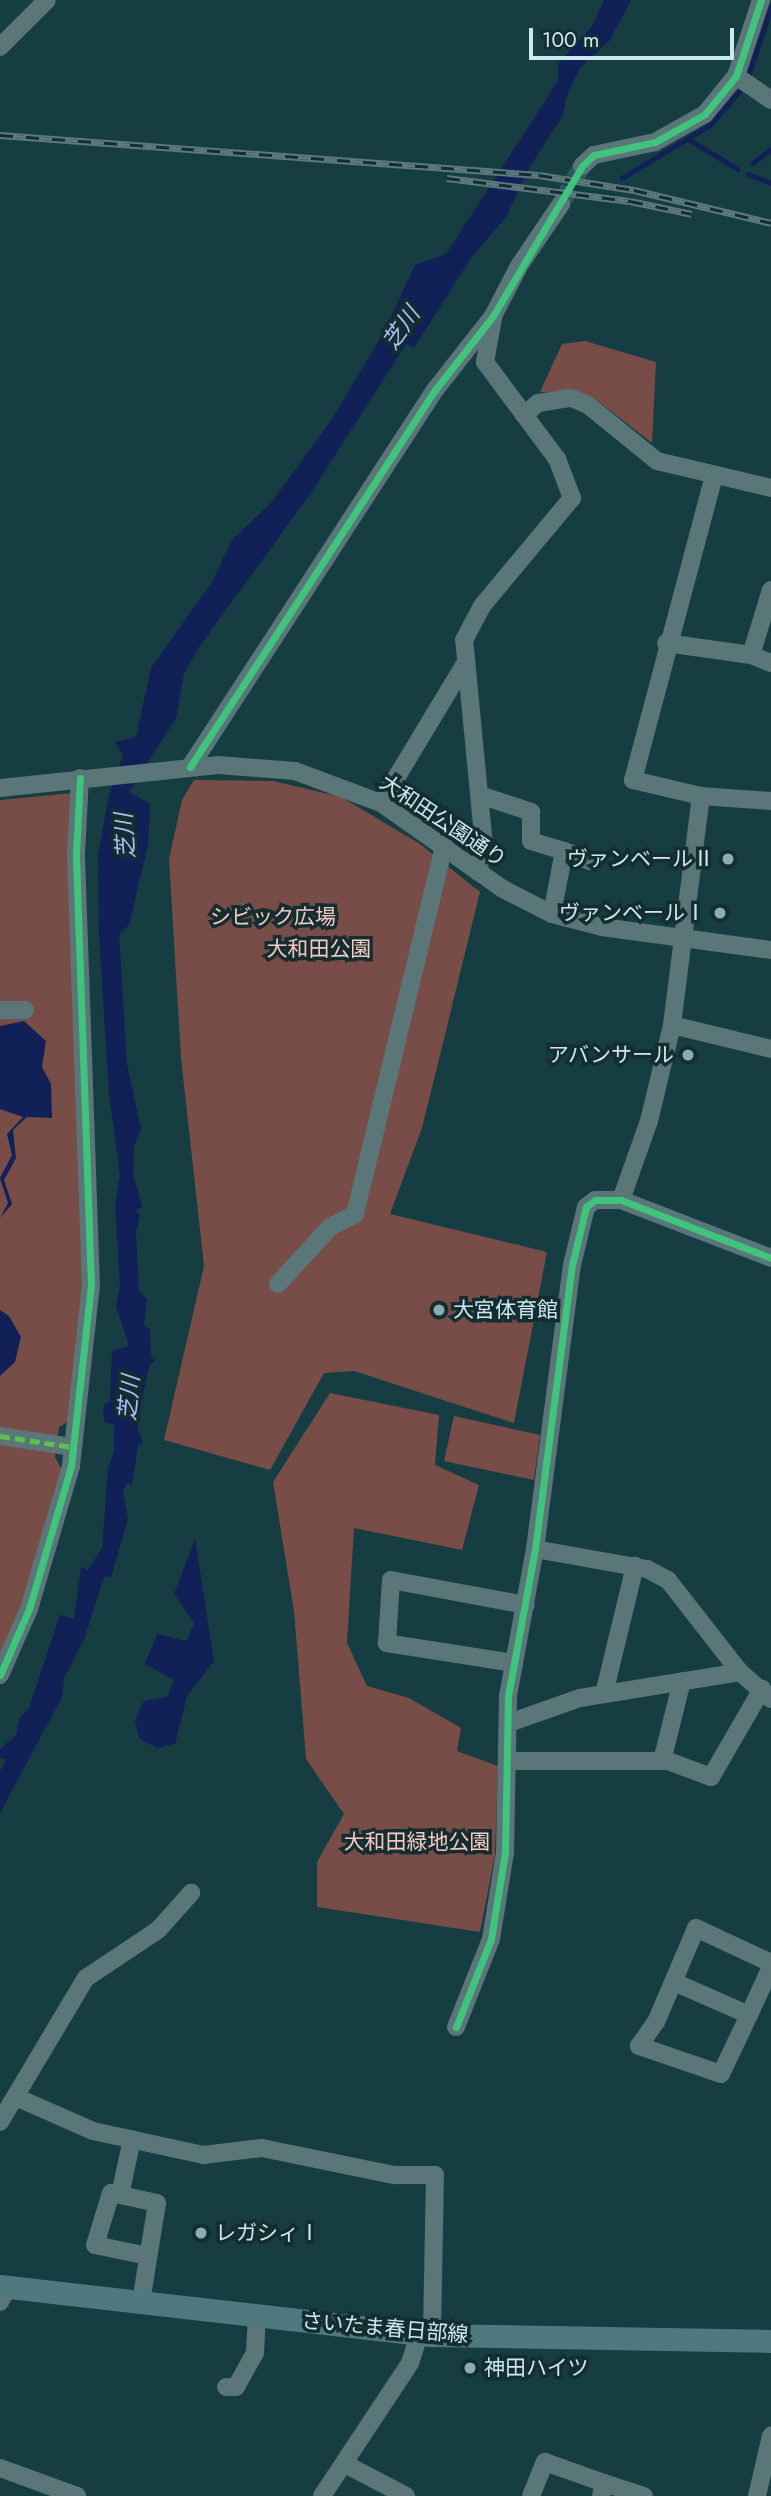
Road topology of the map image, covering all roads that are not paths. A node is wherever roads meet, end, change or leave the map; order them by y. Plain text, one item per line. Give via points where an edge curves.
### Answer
1 (47, 0) edge
2 (761, 0) edge
3 (0, 47) edge
4 (736, 76) junction
5 (771, 100) edge
6 (582, 166) tunnel mouth
7 (561, 204) tunnel mouth
8 (493, 316) junction
9 (459, 354) junction
10 (485, 362) junction
11 (524, 415) junction
12 (714, 475) junction
13 (771, 488) edge
14 (771, 590) edge
15 (666, 643) junction
16 (751, 655) junction
17 (466, 662) junction
18 (771, 663) edge
19 (182, 768) junction
20 (85, 778) junction
21 (0, 788) edge
22 (480, 795) junction
23 (701, 796) junction
24 (771, 801) edge
25 (381, 803) junction
26 (444, 846) junction
27 (564, 851) junction
28 (590, 861) dead end
29 (478, 872) junction
30 (552, 914) junction
31 (683, 939) junction
32 (771, 950) edge
33 (0, 1010) edge
34 (25, 1010) dead end
35 (672, 1025) junction
36 (771, 1049) edge
37 (621, 1200) junction
38 (771, 1258) edge
39 (278, 1284) dead end
40 (0, 1436) edge
41 (73, 1447) junction
42 (535, 1549) junction
43 (635, 1566) junction
44 (527, 1605) junction
45 (514, 1663) junction
46 (740, 1672) junction
47 (0, 1675) edge
48 (682, 1681) junction
49 (604, 1694) junction
50 (766, 1694) edge
51 (509, 1723) junction
52 (510, 1761) junction
53 (662, 1761) junction
54 (191, 1893) dead end
55 (771, 1965) edge
56 (674, 1982) junction
57 (749, 2015) junction
58 (456, 2027) dead end
59 (18, 2098) junction
60 (0, 2122) edge
61 (132, 2139) junction
62 (120, 2195) junction
63 (148, 2256) junction
64 (3, 2291) edge
65 (141, 2302) junction
66 (257, 2315) junction
67 (426, 2334) junction
68 (771, 2341) edge
69 (226, 2387) dead end
70 (771, 2437) edge
71 (345, 2464) junction
72 (0, 2468) edge
73 (603, 2489) edge
74 (77, 2496) edge
75 (322, 2496) edge
76 (406, 2496) edge
77 (531, 2496) edge
78 (645, 2496) edge
79 (757, 2496) edge

1 - 3 street
2 - 4 street
4 - 5 street
4 - 6 street via 705,114 655,142 594,155
7 - 8 street via 519,266
8 - 9 street
8 - 10 street
9 - 10 street
9 - 19 street
10 - 11 street
11 - 12 street via 538,403 571,398 588,405 657,461
11 - 17 street via 556,459 572,498 482,606 464,640
12 - 13 street
12 - 15 street
14 - 16 street
15 - 16 street
15 - 23 street via 633,780
16 - 18 street
17 - 22 street
17 - 25 street
19 - 20 street, 大和田公園通り
19 - 25 street, 大和田公園通り via 245,765 295,771
20 - 21 street, 大和田公園通り
20 - 41 street via 76,854 90,1286
22 - 27 street via 531,812 531,841
22 - 29 street via 484,846
23 - 24 street
23 - 31 street
25 - 26 street, 大和田公園通り
26 - 29 street, 大和田公園通り
26 - 39 street via 355,1214 330,1227
27 - 28 street
27 - 30 street
29 - 30 street, 大和田公園通り
30 - 31 street, 大和田公園通り
31 - 32 street, 大和田公園通り
31 - 35 street
33 - 34 street
35 - 36 street
35 - 37 street via 649,1121
37 - 38 street
37 - 42 street via 595,1200 586,1207 572,1265
40 - 41 street
41 - 47 street via 33,1596
42 - 43 street
42 - 44 street
43 - 46 street via 668,1580
43 - 49 street
44 - 45 street
44 - 45 street via 391,1580 387,1643
45 - 51 street
46 - 48 street
46 - 50 street
48 - 49 street
48 - 53 street
49 - 51 street
50 - 53 street via 711,1777
51 - 52 street
52 - 53 street
52 - 58 street via 505,1853 491,1939
54 - 59 street via 158,1930 86,1978
55 - 56 street via 696,1928
55 - 57 street
56 - 57 street
56 - 57 street via 639,2046 721,2074
59 - 60 street
59 - 61 street via 93,2131
61 - 62 street
61 - 67 street via 203,2155 262,2148 394,2175 435,2175
62 - 63 street via 158,2203
62 - 63 street via 111,2193 95,2245
63 - 65 street
64 - 65 main road, さいたま春日部線
65 - 66 main road, さいたま春日部線
66 - 67 main road, さいたま春日部線
66 - 69 street via 255,2353 236,2387
67 - 68 main road, さいたま春日部線
67 - 71 street
70 - 79 street
71 - 75 street
71 - 76 street
72 - 74 street
73 - 77 street via 545,2462
73 - 78 street

